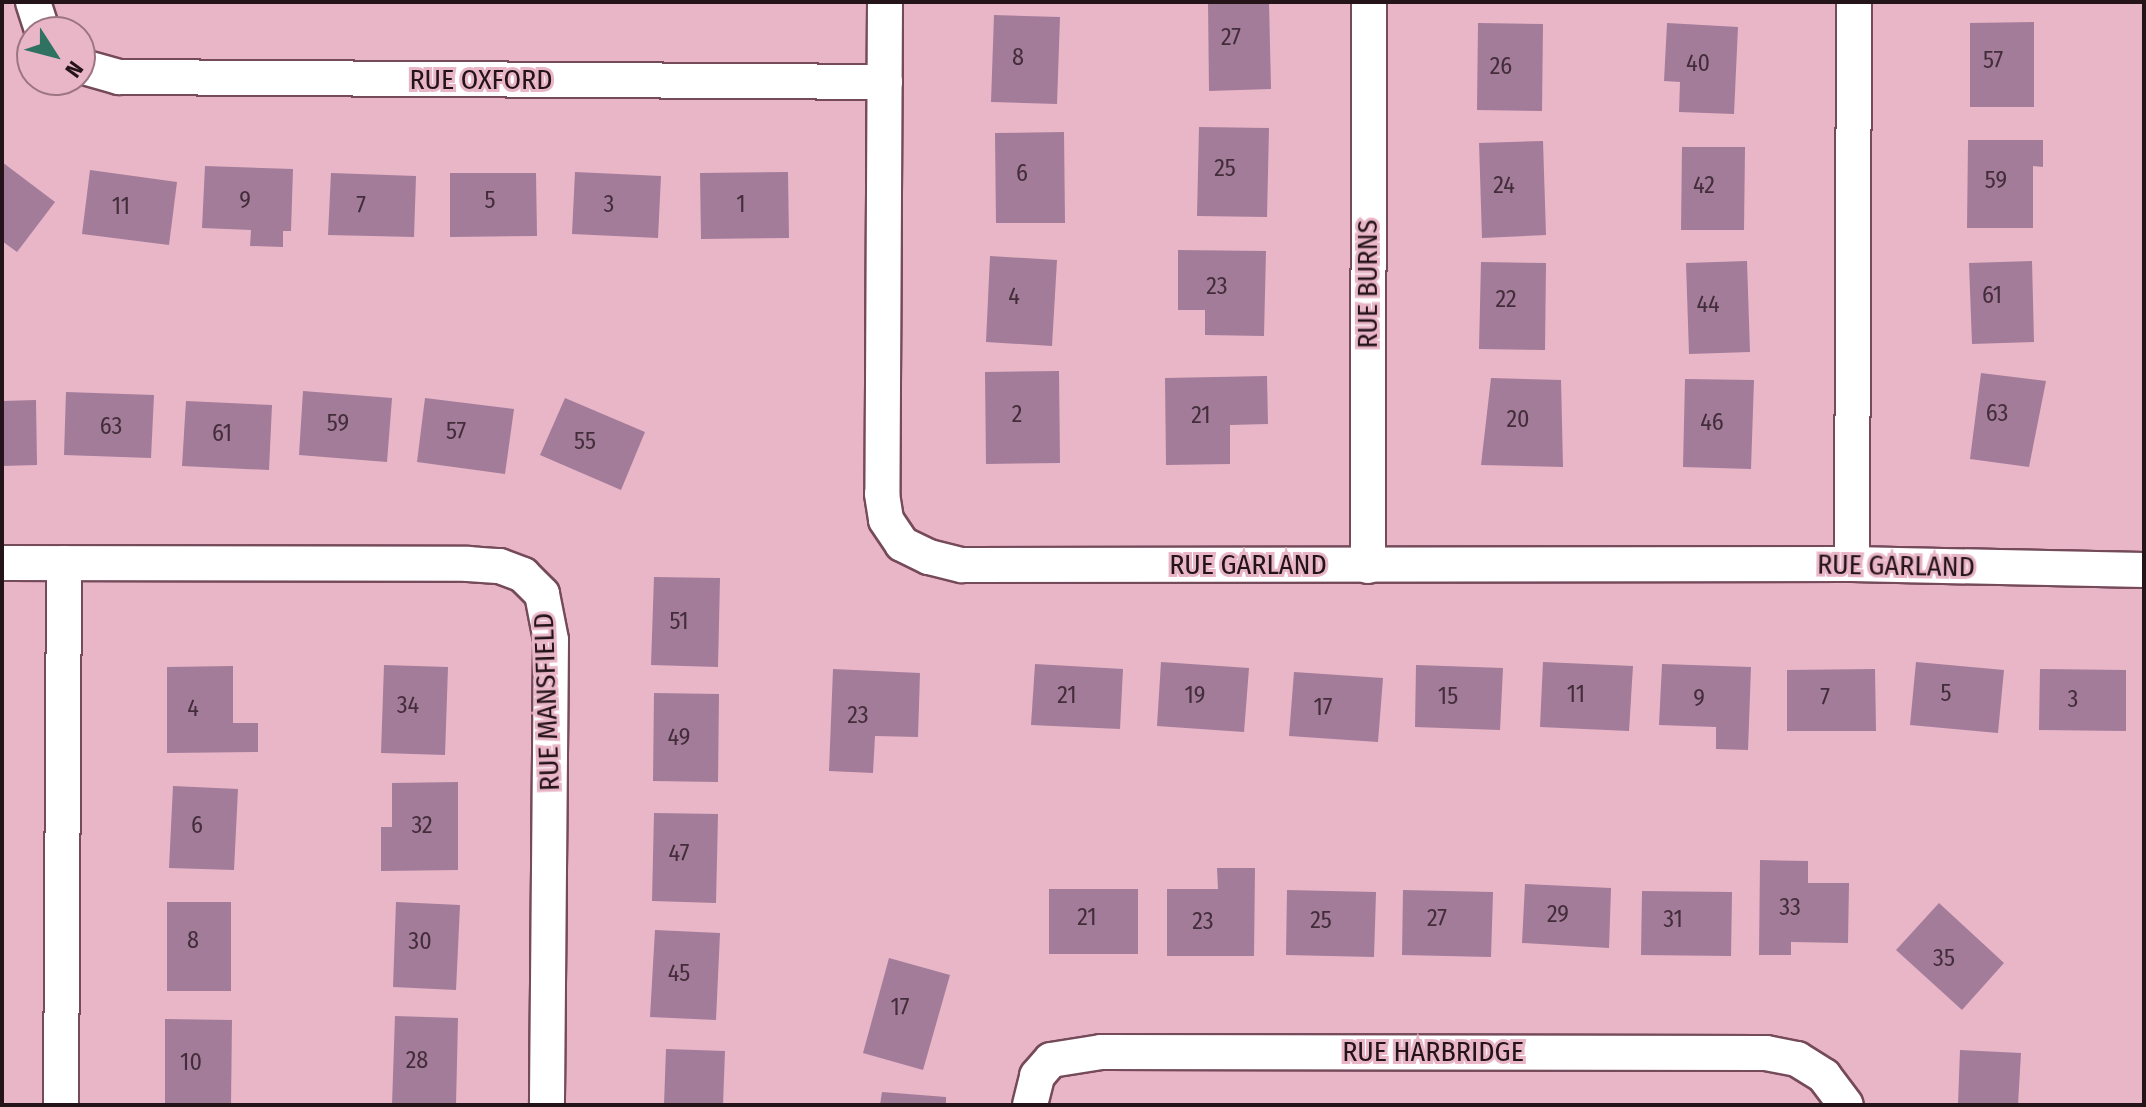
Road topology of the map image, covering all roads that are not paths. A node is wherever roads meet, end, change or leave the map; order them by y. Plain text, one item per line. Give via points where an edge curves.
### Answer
1 (885, 2) edge
2 (1369, 2) edge
3 (1854, 2) edge
4 (96, 71) edge
5 (885, 82) junction
6 (2, 563) edge
7 (64, 563) junction
8 (1852, 564) junction
9 (1368, 566) junction
10 (2144, 570) edge
11 (61, 1105) edge
12 (547, 1105) edge
13 (1030, 1105) edge
14 (1846, 1105) edge

1 - 5 street, RUE GARLAND
2 - 9 street, RUE BURNS
3 - 8 street
4 - 5 street, RUE OXFORD via 119,77
5 - 9 street, RUE GARLAND via 882,494 886,520 902,544 962,565
6 - 7 street, RUE MANSFIELD
7 - 11 street
7 - 12 street, RUE MANSFIELD via 500,566 523,575 542,594 551,640
8 - 9 street, RUE GARLAND
8 - 10 street, RUE GARLAND
13 - 14 street, RUE HARBRIDGE via 1037,1076 1051,1060 1148,1052 1766,1053 1797,1059 1824,1076

